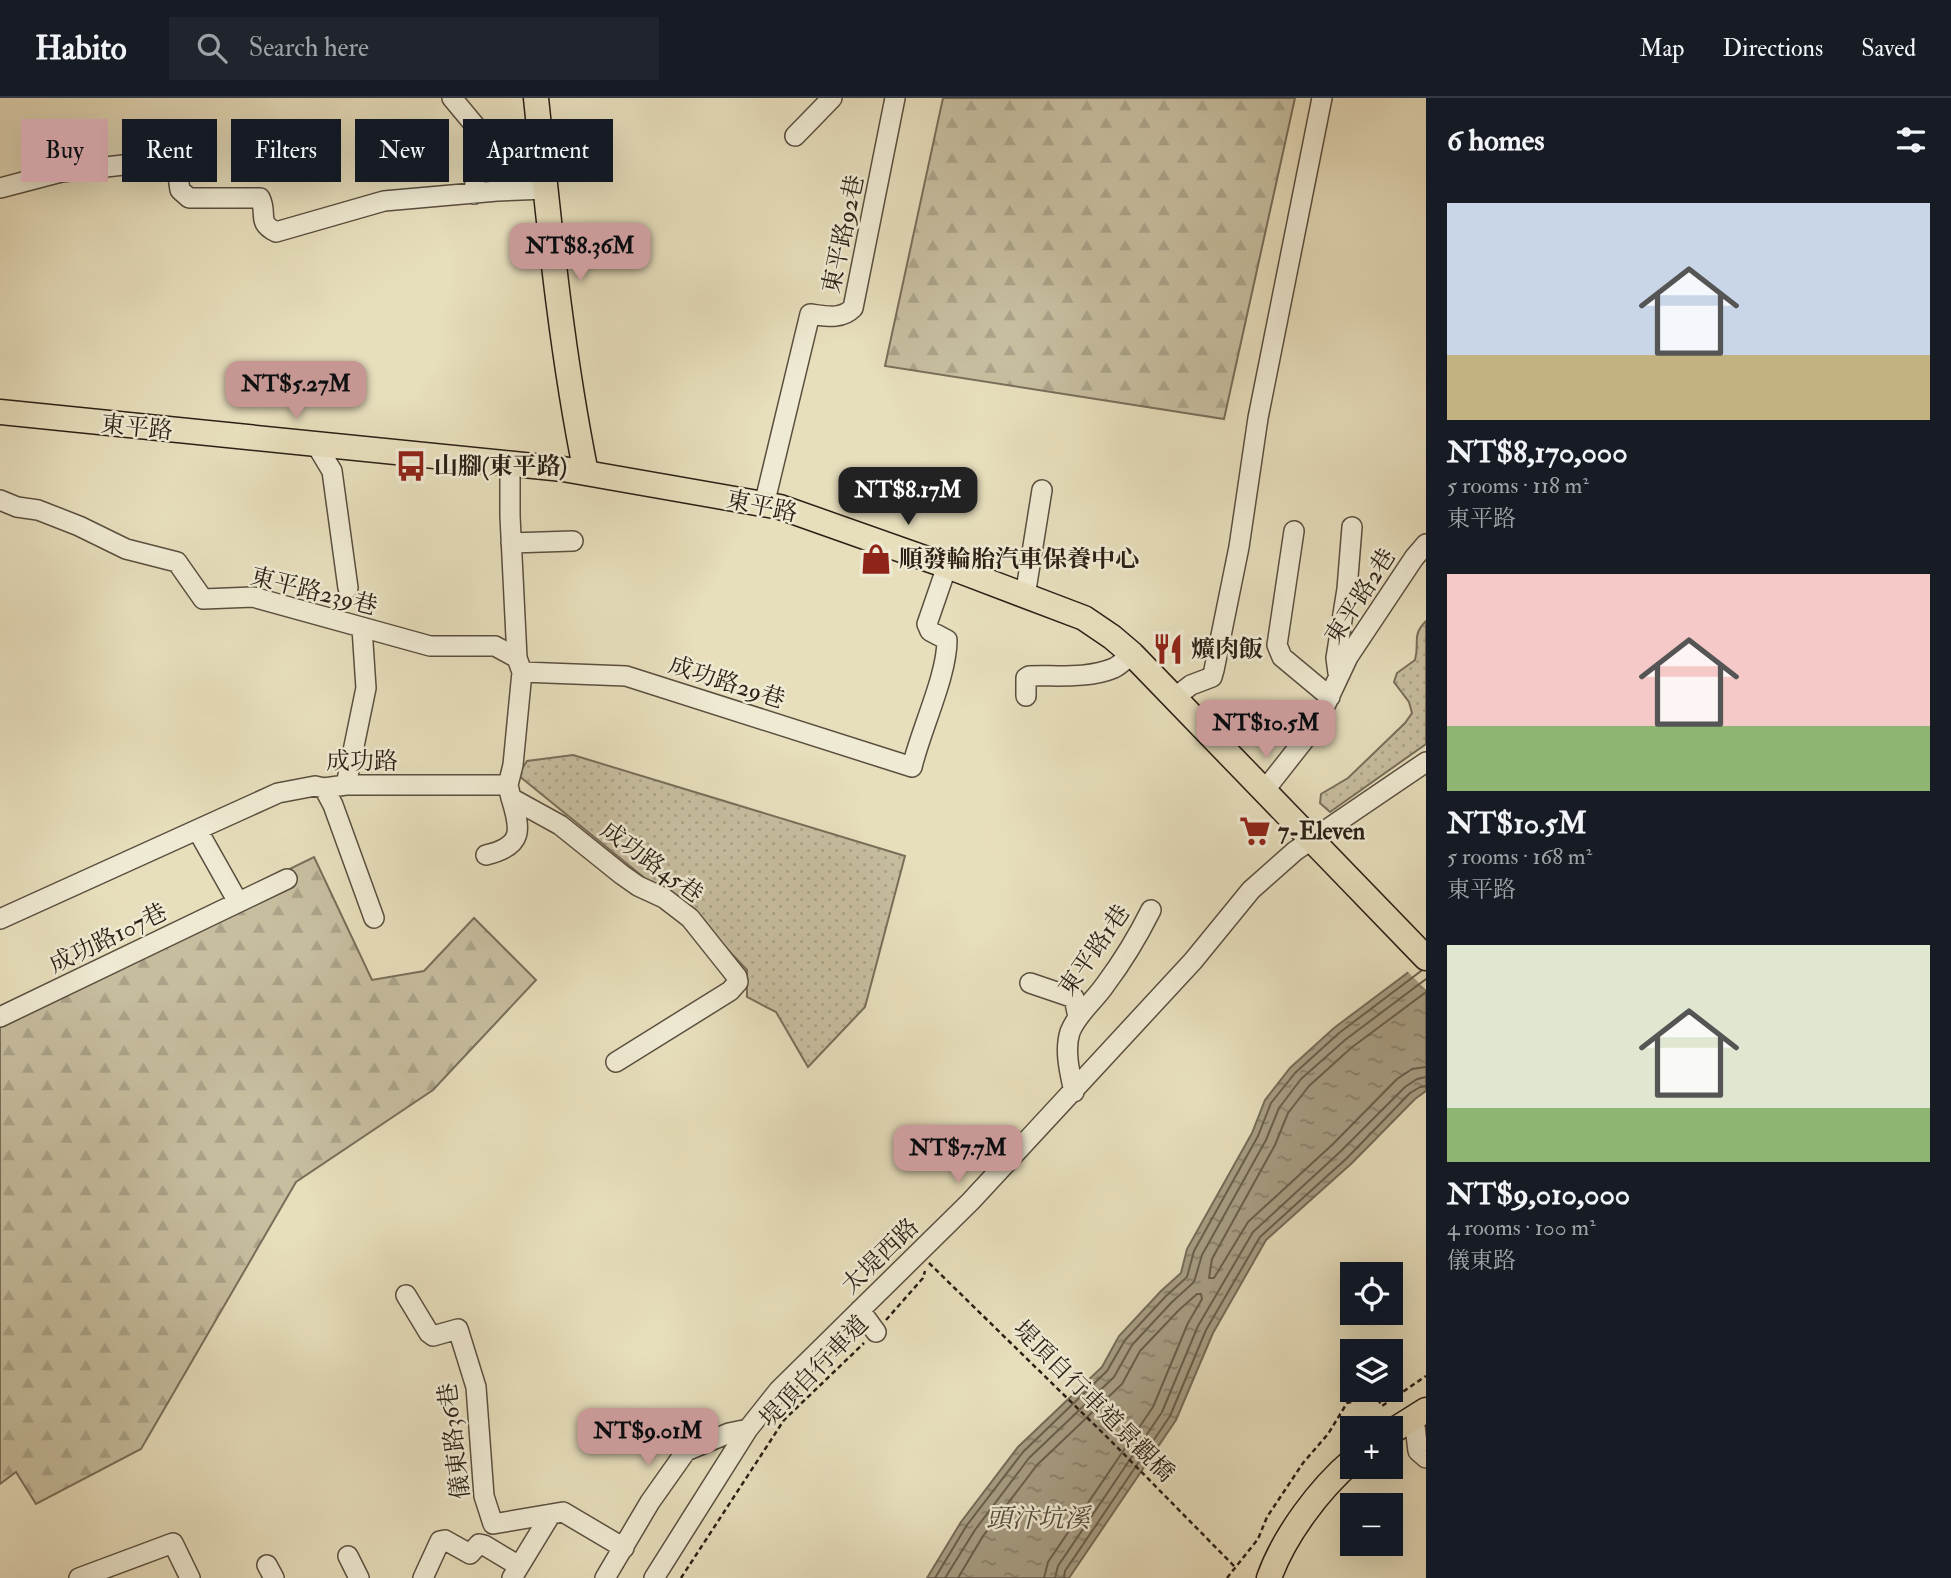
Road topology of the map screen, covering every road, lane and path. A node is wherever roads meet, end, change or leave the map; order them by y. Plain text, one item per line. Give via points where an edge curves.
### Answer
1 (452, 98) edge
2 (536, 98) edge
3 (832, 98) edge
4 (895, 98) edge
5 (1322, 98) edge
6 (795, 136) dead end
7 (0, 188) edge
8 (545, 189) junction
9 (474, 194) junction
10 (0, 412) edge
11 (317, 446) junction
12 (510, 464) junction
13 (586, 474) junction
14 (1042, 490) dead end
15 (0, 500) edge
16 (764, 505) junction
17 (1352, 527) dead end
18 (1294, 531) dead end
19 (573, 541) dead end
20 (511, 543) junction
21 (1426, 544) edge
22 (335, 565) dead end
23 (947, 566) junction
24 (348, 587) dead end
25 (1025, 596) junction
26 (362, 628) junction
27 (1132, 654) junction
28 (520, 665) junction
29 (1339, 678) junction
30 (1026, 696) dead end
31 (1330, 697) junction
32 (1174, 698) junction
33 (1426, 762) edge
34 (346, 785) junction
35 (324, 788) junction
36 (509, 791) junction
37 (1264, 791) junction
38 (198, 831) junction
39 (1313, 840) junction
40 (486, 855) dead end
41 (287, 879) dead end
42 (238, 902) junction
43 (1151, 910) dead end
44 (374, 918) dead end
45 (0, 919) edge
46 (1426, 958) edge
47 (1030, 983) dead end
48 (0, 1017) edge
49 (1078, 1017) junction
50 (616, 1062) dead end
51 (1074, 1092) junction
52 (926, 1261) joint
53 (406, 1295) dead end
54 (860, 1310) junction
55 (876, 1332) junction
56 (1426, 1376) edge
57 (1420, 1414) edge
58 (1403, 1425) edge
59 (748, 1429) junction
60 (1426, 1458) edge
61 (1340, 1472) edge
62 (551, 1514) junction
63 (624, 1548) junction
64 (348, 1556) dead end
65 (1236, 1567) junction
66 (515, 1572) edge
67 (1269, 1576) edge
68 (79, 1578) edge
69 (190, 1578) edge
70 (359, 1578) edge
71 (423, 1578) edge
72 (605, 1578) edge
73 (654, 1578) edge
74 (681, 1578) edge
75 (1227, 1578) edge

1 - 9 street via 477,128
2 - 8 main road
3 - 6 street
4 - 16 street, 東平路92巷 via 853,308 846,316 810,314
5 - 32 street via 1258,418 1214,670 1212,677
7 - 9 street via 61,172 168,160 176,162 180,190 189,198 260,198 262,220 276,232 384,201
8 - 9 street
8 - 13 main road
10 - 11 main road, 東平路
11 - 12 main road, 東平路
11 - 22 street
11 - 24 street via 332,471
12 - 13 main road, 東平路
12 - 20 street
13 - 16 main road, 東平路
14 - 25 street
15 - 26 street, 東平路239巷 via 38,510 127,549 177,562 203,599 253,597
16 - 23 main road, 東平路 via 794,511
17 - 29 street, 東平路2巷 via 1336,658
18 - 31 street via 1277,645 1282,657
19 - 20 street
20 - 28 street
21 - 29 street, 東平路2巷 via 1348,657
23 - 25 main road, 東平路
23 - 28 street, 成功路29巷 via 927,624 930,631 947,640 947,656 912,767 626,676
25 - 27 main road, 東平路 via 1084,618
26 - 28 street, 東平路239巷 via 430,646 495,646
26 - 34 street via 366,688
27 - 30 street via 1115,667 1084,675 1029,676
27 - 32 main road, 東平路
28 - 36 street
29 - 31 street, 東平路2巷
31 - 37 street, 東平路2巷 via 1316,724
32 - 37 main road, 東平路
33 - 39 street, 太堤西路
34 - 35 street, 成功路
34 - 36 street, 成功路
35 - 38 street, 成功路 via 278,793
35 - 44 street
36 - 40 street via 517,834 502,851
36 - 50 street, 成功路45巷 via 638,886 690,918 737,977 730,990
37 - 39 main road, 東平路
38 - 42 street
38 - 45 street, 成功路
39 - 46 main road, 東平路
39 - 51 street, 太堤西路 via 1280,862 1251,890
41 - 42 street, 成功路107巷
42 - 48 street, 成功路107巷
43 - 49 street, 東平路1巷 via 1106,984
47 - 49 street, 東平路1巷 via 1074,998
49 - 51 street, 東平路1巷 via 1069,1035 1068,1064
51 - 54 street, 太堤西路
52 - 55 path, 堤頂自行車道 via 923,1278
52 - 65 path, 堤頂自行車道景觀橋
53 - 62 street, 儀東路36巷 via 433,1336 458,1329 476,1387 484,1496 493,1524
54 - 55 street
54 - 59 street, 太堤西路 via 779,1390
55 - 74 path, 堤頂自行車道 via 784,1420
56 - 65 path via 1382,1406 1377,1396 1347,1403
57 - 58 main road
57 - 60 street via 1418,1451
59 - 63 street via 686,1451
59 - 73 street, 太堤西路
61 - 67 main road via 1287,1539
62 - 63 street, 儀東路36巷 via 563,1513
62 - 66 street
63 - 72 street
64 - 70 street
65 - 75 path
66 - 71 street via 484,1545 479,1544 470,1554 445,1540 440,1541
68 - 69 street via 173,1543

